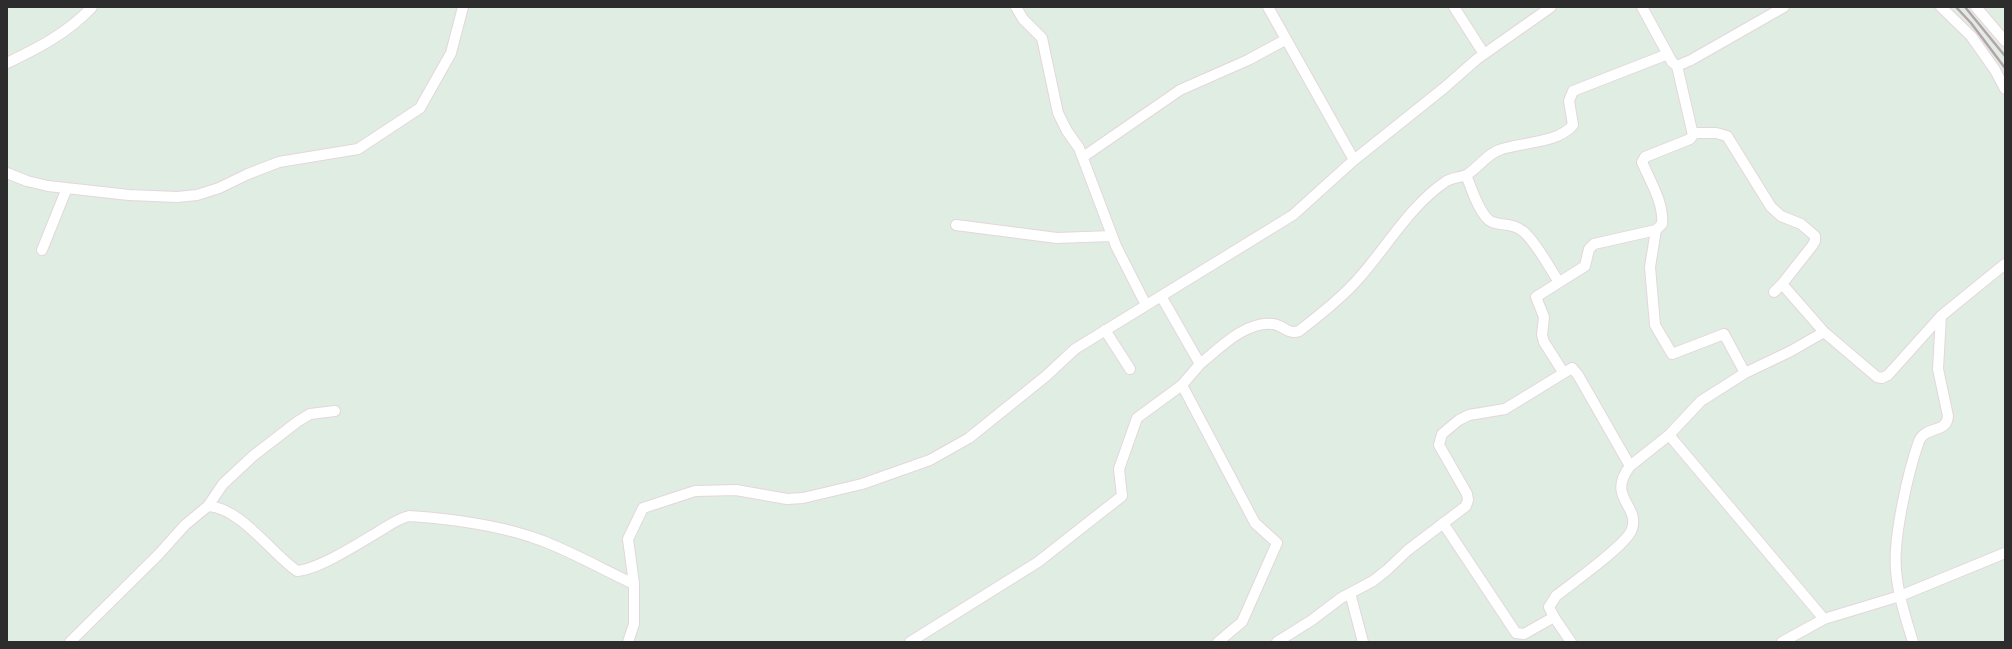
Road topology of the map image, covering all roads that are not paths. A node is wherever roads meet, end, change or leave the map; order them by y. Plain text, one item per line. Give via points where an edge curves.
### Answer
1 (92, 7) edge
2 (463, 7) edge
3 (1016, 7) edge
4 (1268, 7) edge
5 (1454, 7) edge
6 (1551, 7) edge
7 (1642, 7) edge
8 (1784, 7) edge
9 (1941, 7) edge
10 (1976, 7) edge
11 (1285, 40) junction
12 (2005, 41) edge
13 (1484, 54) junction
14 (1668, 54) junction
15 (7, 63) edge
16 (1676, 66) junction
17 (2005, 89) edge
18 (1693, 133) junction
19 (1083, 157) junction
20 (1354, 160) junction
21 (7, 173) edge
22 (1466, 175) junction
23 (66, 188) junction
24 (956, 225) dead end
25 (1656, 230) junction
26 (1112, 236) junction
27 (42, 250) dead end
28 (2005, 264) edge
29 (1559, 282) junction
30 (1782, 284) junction
31 (1774, 292) dead end
32 (1160, 296) junction
33 (1146, 305) junction
34 (1941, 316) junction
35 (1105, 330) junction
36 (1824, 332) junction
37 (1200, 364) junction
38 (1130, 369) dead end
39 (1563, 372) junction
40 (1745, 373) junction
41 (1182, 385) junction
42 (335, 412) dead end
43 (1669, 435) junction
44 (1630, 466) junction
45 (208, 506) junction
46 (1443, 523) junction
47 (2005, 553) edge
48 (634, 584) junction
49 (1350, 593) junction
50 (1900, 596) junction
51 (1554, 617) junction
52 (1824, 619) junction
53 (70, 642) edge
54 (628, 642) edge
55 (910, 642) edge
56 (1218, 642) edge
57 (1277, 642) edge
58 (1363, 642) edge
59 (1571, 642) edge
60 (1782, 642) edge
61 (1912, 642) edge

1 - 15 street via 46,44
2 - 23 street via 451,53 420,108 358,149 279,162 197,195 129,195
3 - 19 street via 1042,38 1058,113
4 - 11 street
5 - 13 street
6 - 13 street
7 - 14 street
8 - 16 street via 1685,64
9 - 17 street via 1971,36
10 - 12 street
11 - 19 street via 1248,60 1180,90
11 - 20 street
13 - 20 street
14 - 16 street
14 - 22 street via 1576,89 1569,101 1573,123 1571,128 1541,141 1494,152
16 - 18 street
18 - 25 street via 1690,139 1642,159 1661,209 1662,224
18 - 30 street via 1716,133 1727,136 1771,207 1781,216 1801,224 1815,236 1815,242
19 - 26 street
20 - 32 street via 1293,215
21 - 23 street via 28,181
22 - 29 street via 1474,197 1486,217 1491,222 1514,226 1524,232
22 - 37 street via 1446,180 1436,188 1405,220 1360,278 1299,331 1290,332 1271,324 1256,326 1235,336
23 - 27 street
24 - 26 street via 1057,238
25 - 29 street via 1594,244 1588,249 1584,266
25 - 40 street via 1650,267 1655,325 1672,354 1724,334
26 - 33 street
28 - 34 street
29 - 39 street via 1535,299 1544,317 1544,342
30 - 31 street
30 - 36 street
32 - 33 street
32 - 37 street
33 - 35 street
34 - 36 street via 1894,369 1882,378 1871,373
34 - 50 street via 1938,369 1948,422 1945,426 1924,434 1914,458 1896,554
35 - 38 street
35 - 48 street via 1075,349 1046,376 969,438 930,460 862,484 803,498 787,499 736,490 695,491 643,508 628,539
36 - 40 street via 1792,351
37 - 41 street
39 - 44 street via 1572,368 1575,370
39 - 46 street via 1505,409 1469,415 1451,425 1442,434 1439,445 1468,500 1466,506
40 - 43 street via 1701,401
41 - 55 street via 1137,418 1119,469 1122,496 1038,562
41 - 56 street via 1255,523 1277,543 1242,622
42 - 45 street via 310,414 297,422 230,476
43 - 44 street
43 - 52 street
44 - 51 street via 1621,489 1634,521 1631,533 1622,545 1556,596 1549,607
45 - 48 street via 215,506 229,513 297,571 315,566 399,518 409,516 472,523 511,531 544,542
45 - 53 street via 185,525
46 - 49 street via 1380,575
46 - 51 street via 1516,633 1524,634
47 - 50 street
48 - 54 street via 634,624
49 - 57 street
49 - 58 street
50 - 52 street
50 - 61 street
51 - 59 street
52 - 60 street

